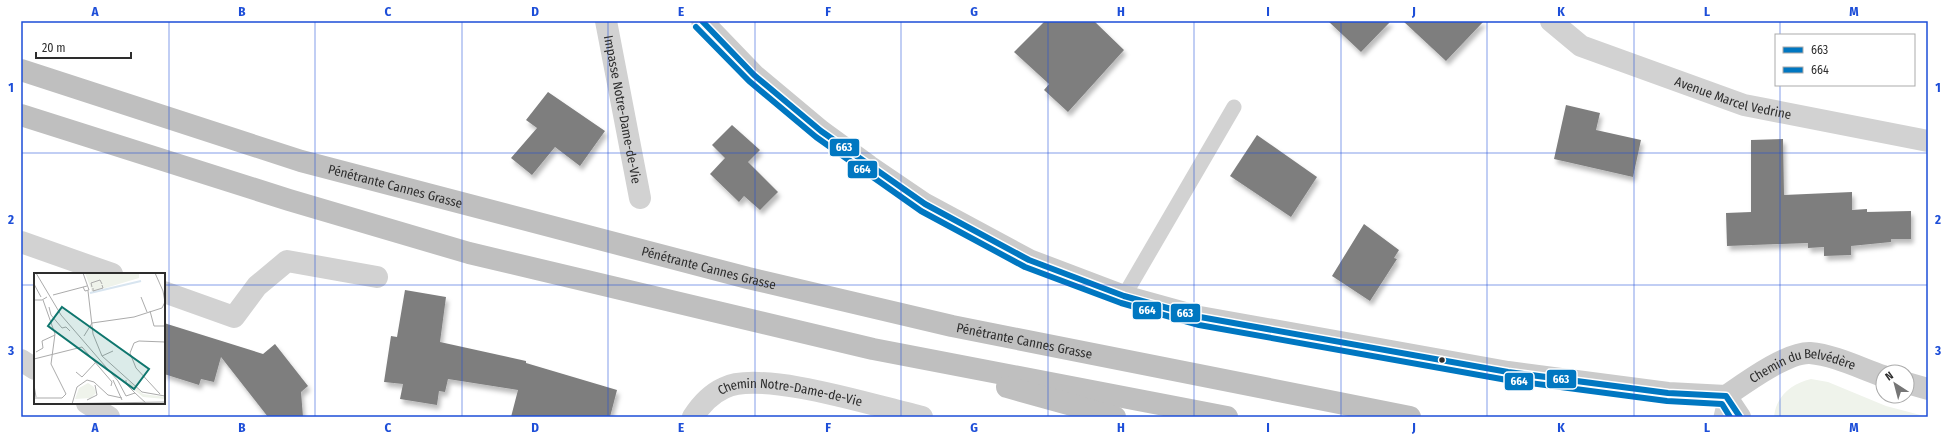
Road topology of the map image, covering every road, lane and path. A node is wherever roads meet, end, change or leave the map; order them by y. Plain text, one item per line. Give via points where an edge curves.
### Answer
1 (606, 21) edge
2 (702, 21) edge
3 (1551, 21) edge
4 (21, 70) edge
5 (1234, 107) dead end
6 (21, 115) edge
7 (1928, 141) edge
8 (640, 198) dead end
9 (21, 242) edge
10 (109, 273) edge
11 (377, 277) dead end
12 (165, 292) edge
13 (1124, 296) junction
14 (873, 350) junction
15 (21, 360) edge
16 (34, 368) edge
17 (1875, 373) edge
18 (1915, 385) edge
19 (1928, 389) edge
20 (1726, 396) junction
21 (90, 404) edge
22 (109, 417) edge
23 (693, 417) edge
24 (922, 417) edge
25 (1116, 417) edge
26 (1227, 417) edge
27 (1410, 417) edge
28 (1721, 417) edge
29 (1740, 417) edge

1 - 8 street, Impasse Notre-Dame-de-Vie
2 - 13 street via 754,75 815,126 925,204 1029,260
3 - 7 street, Avenue Marcel Vedrine via 1581,46 1744,105
4 - 27 highway, Pénétrante Cannes Grasse via 301,161 748,278 952,326
5 - 13 lane
6 - 14 highway via 289,200 469,253
9 - 10 street
11 - 12 street via 287,261 256,286 234,317
13 - 20 street via 1200,317 1501,371 1660,393
14 - 25 highway
14 - 26 highway
15 - 16 street
17 - 20 street, Chemin du Belvédère via 1823,356 1799,354 1763,372
18 - 19 street
20 - 28 lane
20 - 29 street
21 - 22 street
23 - 24 street, Chemin Notre-Dame-de-Vie via 701,405 724,387 753,382 786,384

